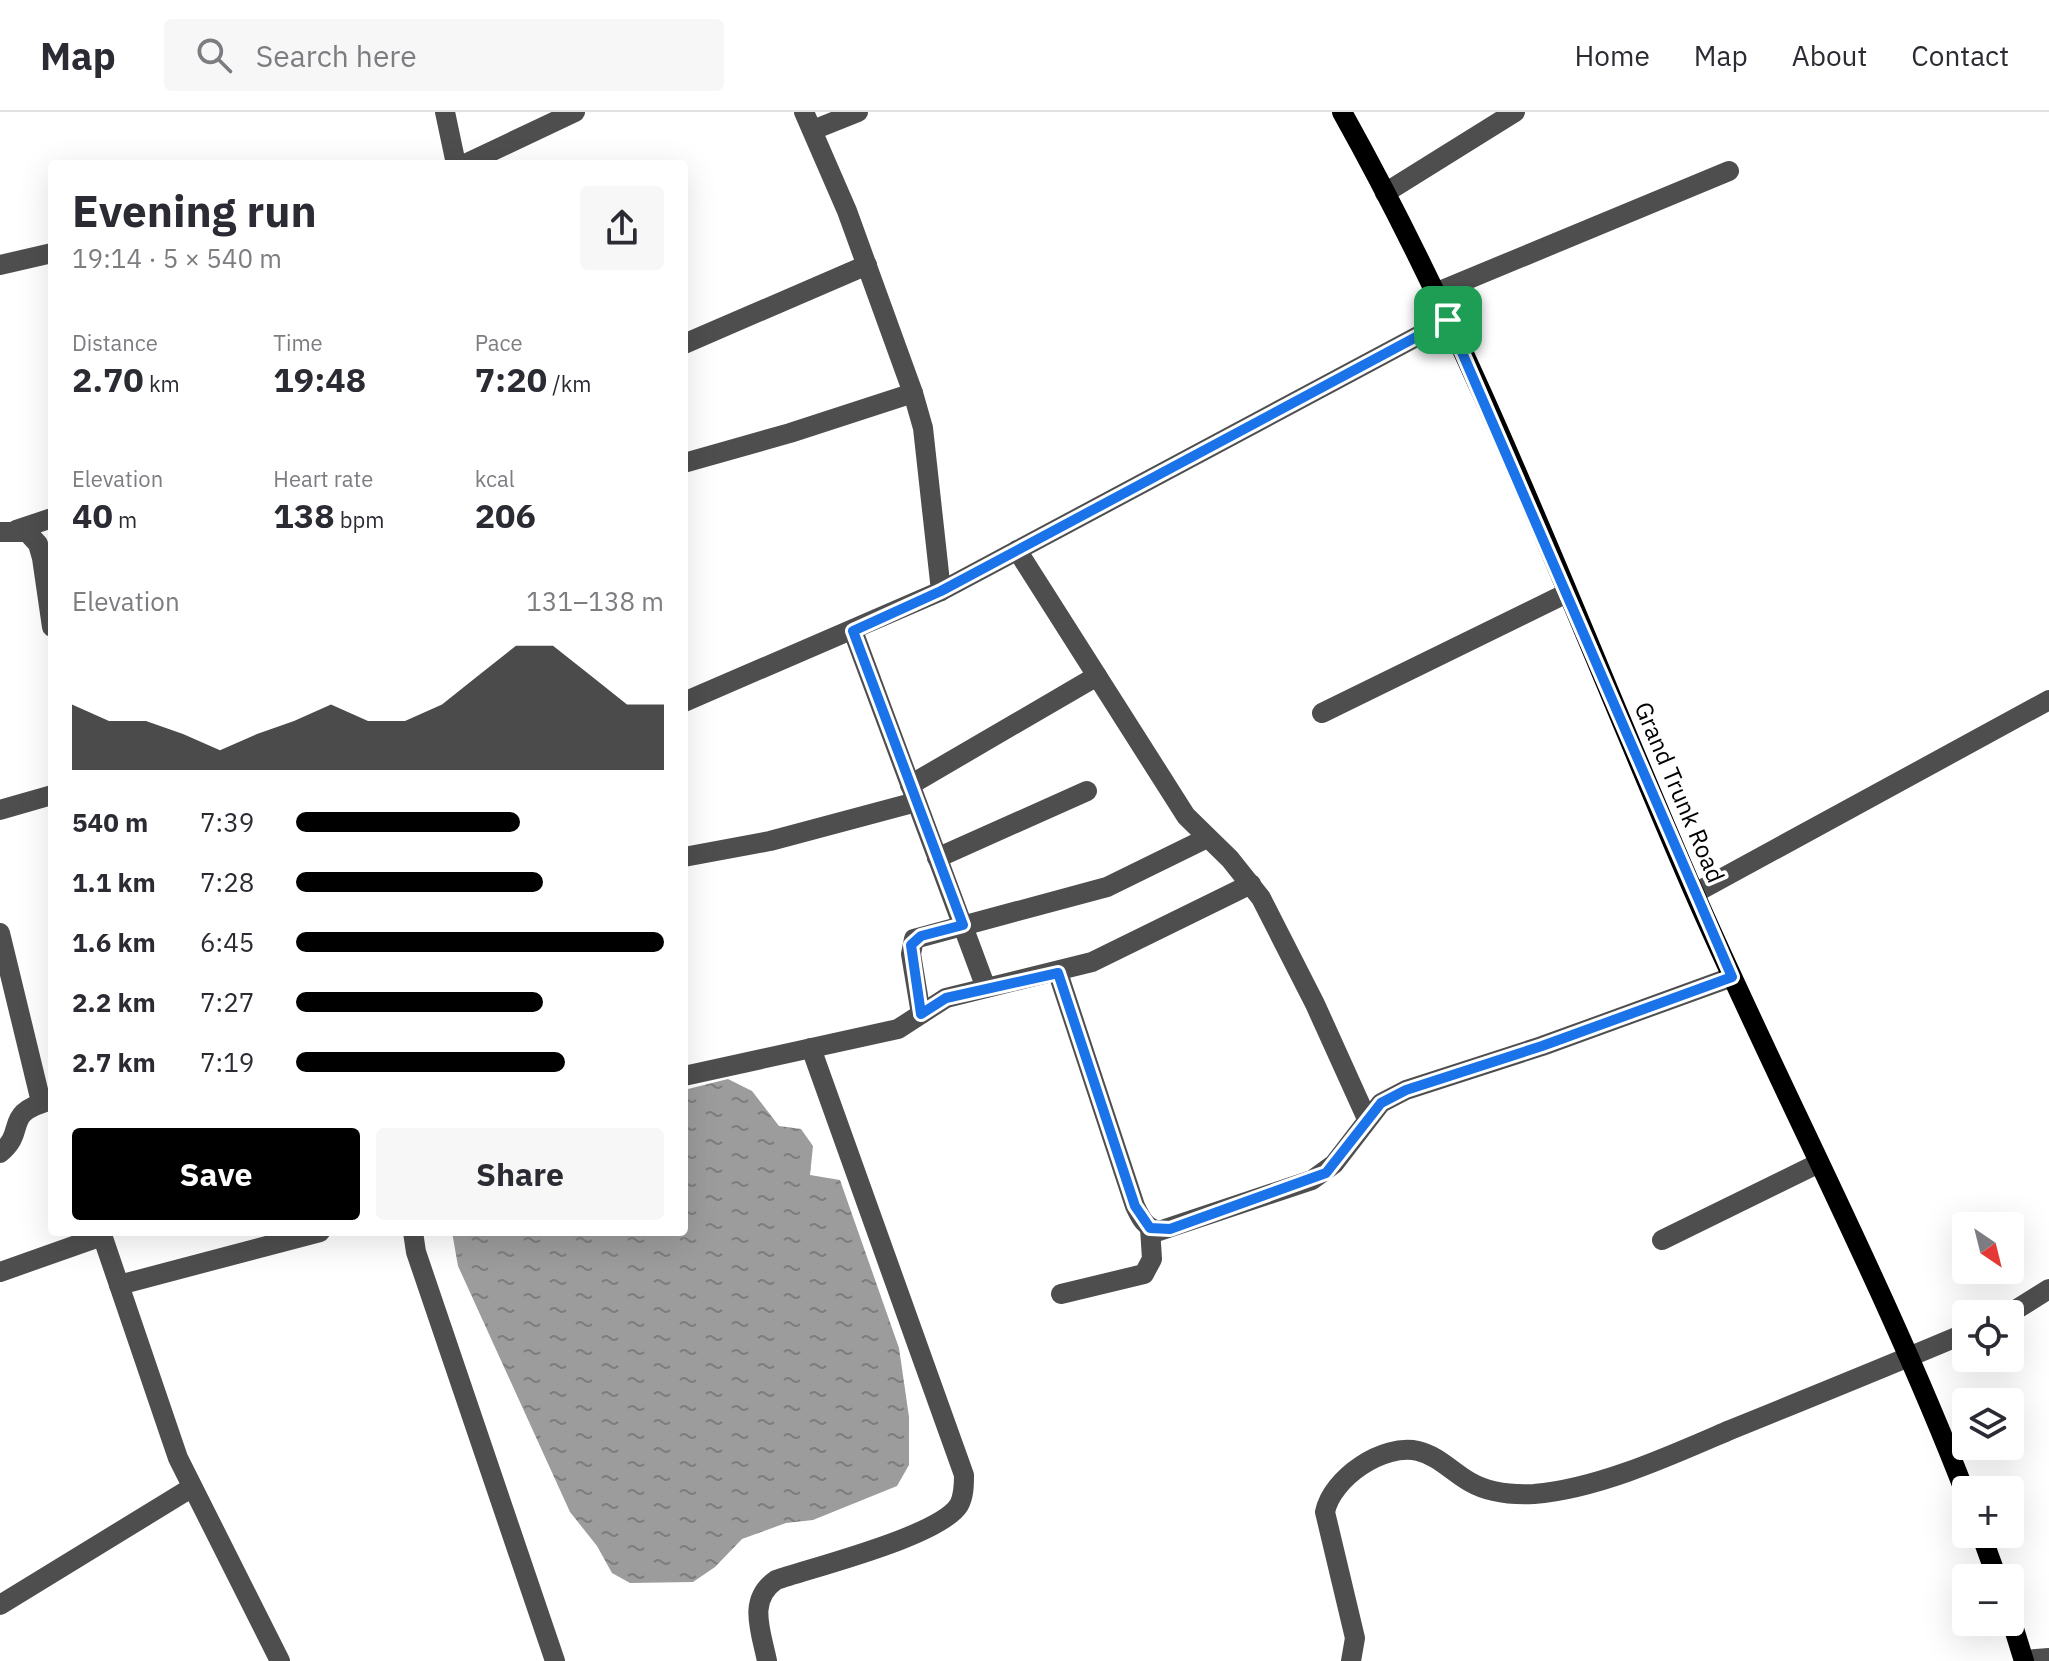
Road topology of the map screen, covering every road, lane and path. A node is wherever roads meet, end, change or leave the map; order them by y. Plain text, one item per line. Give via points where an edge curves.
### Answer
1 (445, 112) edge
2 (575, 112) edge
3 (858, 112) edge
4 (1342, 112) edge
5 (1515, 112) edge
6 (808, 121) edge
7 (455, 160) edge
8 (473, 160) edge
9 (1729, 171) dead end
10 (1385, 193) junction
11 (48, 254) edge
12 (0, 265) edge
13 (867, 265) junction
14 (1435, 293) junction
15 (1448, 320) junction
16 (688, 342) edge
17 (913, 393) junction
18 (688, 462) edge
19 (48, 519) edge
20 (8, 531) edge
21 (1017, 550) junction
22 (941, 591) junction
23 (1567, 593) junction
24 (48, 603) edge
25 (853, 631) junction
26 (1097, 676) junction
27 (688, 700) edge
28 (2049, 700) edge
29 (1322, 713) dead end
30 (1087, 791) dead end
31 (913, 793) junction
32 (48, 796) edge
33 (0, 810) edge
34 (1207, 838) junction
35 (688, 856) edge
36 (937, 858) junction
37 (1251, 884) junction
38 (1695, 893) junction
39 (963, 925) junction
40 (0, 933) edge
41 (1058, 973) junction
42 (1732, 977) junction
43 (986, 988) junction
44 (921, 1014) junction
45 (811, 1048) junction
46 (688, 1075) edge
47 (47, 1101) edge
48 (1367, 1119) junction
49 (0, 1153) edge
50 (1819, 1163) junction
51 (1150, 1228) junction
52 (96, 1236) edge
53 (102, 1236) edge
54 (305, 1236) edge
55 (414, 1236) edge
56 (1662, 1240) dead end
57 (0, 1272) edge
58 (119, 1285) junction
59 (2049, 1289) edge
60 (1061, 1294) dead end
61 (2024, 1305) edge
62 (1952, 1339) edge
63 (1909, 1357) junction
64 (1958, 1476) edge
65 (191, 1488) junction
66 (0, 1605) edge
67 (2016, 1636) edge
68 (2049, 1658) edge
69 (1354, 1659) edge
70 (2024, 1660) edge
71 (280, 1661) edge
72 (555, 1661) edge
73 (767, 1661) edge

1 - 7 street
2 - 8 street
3 - 6 street
4 - 10 main road, Grand Trunk Road
5 - 10 street
6 - 13 street
9 - 14 street
10 - 14 main road, Grand Trunk Road
11 - 12 street
13 - 16 street
13 - 17 street
14 - 15 main road, Grand Trunk Road
15 - 21 street
15 - 23 main road, Grand Trunk Road
17 - 18 street
17 - 22 street via 923,428
19 - 20 street
20 - 24 street via 27,532 38,544
21 - 22 street
21 - 26 street
22 - 25 street
23 - 29 street
23 - 38 main road, Grand Trunk Road
25 - 27 street
25 - 31 street
26 - 31 street
26 - 34 street via 1186,816
28 - 38 street
30 - 36 street
31 - 35 street via 770,841
31 - 36 street
32 - 33 street
34 - 37 street
34 - 39 street via 1107,887
36 - 39 street
37 - 41 street via 1123,949
37 - 48 street via 1303,980
38 - 42 main road, Grand Trunk Road
39 - 43 street
39 - 44 street via 921,936 911,945
40 - 47 street
41 - 43 street
41 - 51 street via 1135,1206
42 - 48 street via 1406,1090 1381,1103
42 - 50 main road, Grand Trunk Road
43 - 44 street via 946,998
44 - 45 street via 898,1029
45 - 46 street
45 - 73 street via 964,1475 964,1492 959,1506 944,1520 912,1536 765,1588 757,1611
47 - 49 street via 18,1112 11,1138
48 - 51 street via 1334,1164 1312,1180 1170,1229
50 - 56 street
50 - 63 main road, Grand Trunk Road
51 - 60 street via 1152,1259 1144,1274
52 - 57 street
53 - 58 street
54 - 58 street
55 - 72 street
58 - 65 street
59 - 61 street
62 - 63 street
63 - 64 main road, Grand Trunk Road
63 - 69 street via 1666,1457 1537,1494 1489,1490 1415,1450 1360,1466 1329,1495 1325,1512 1355,1638
65 - 66 street
65 - 71 street
67 - 70 main road
68 - 70 street

